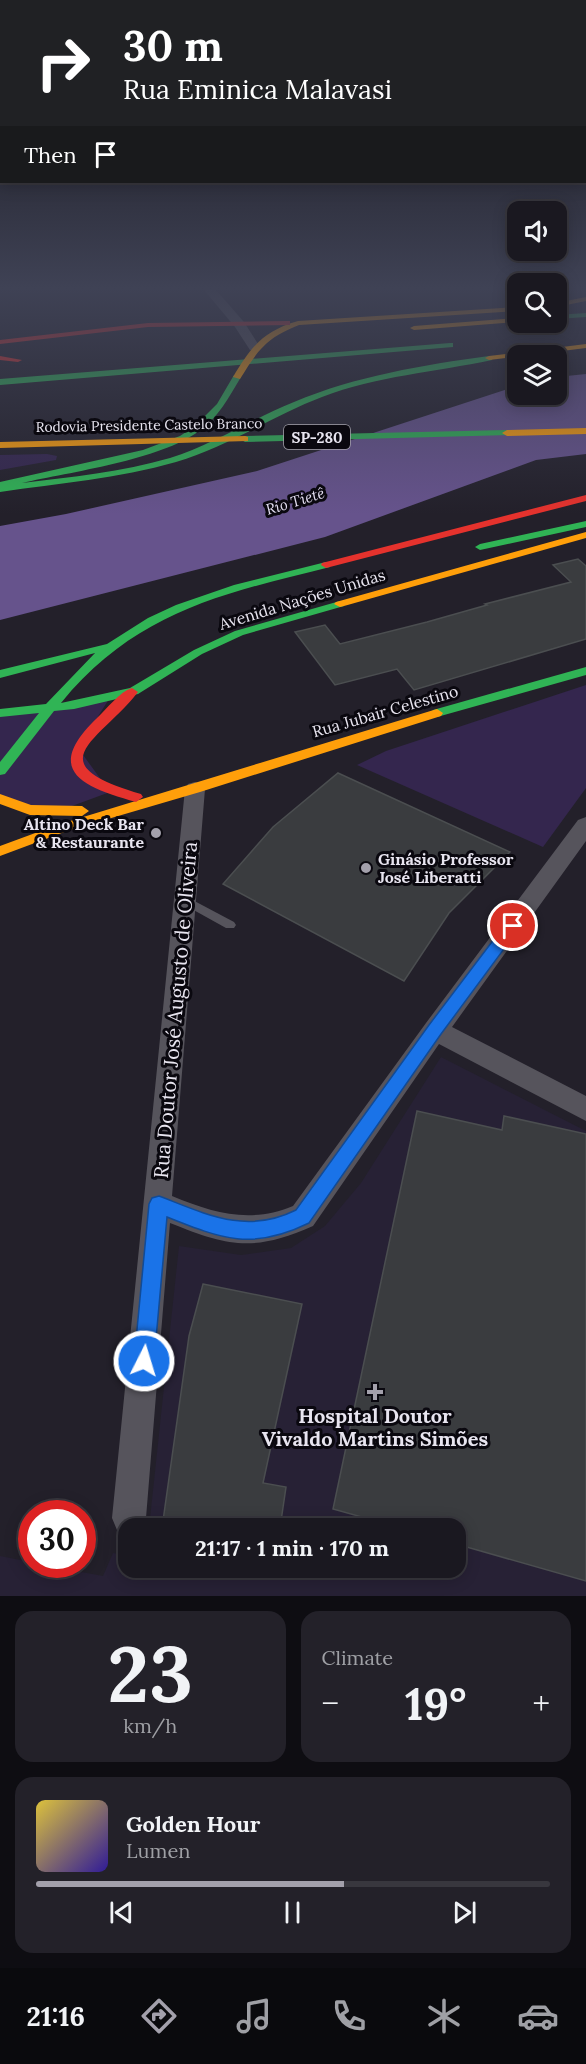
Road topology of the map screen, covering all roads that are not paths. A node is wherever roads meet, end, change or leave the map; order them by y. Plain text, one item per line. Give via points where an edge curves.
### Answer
1 (219, 364) edge
2 (245, 364) edge
3 (451, 364) edge
4 (156, 370) junction
5 (0, 373) edge
6 (0, 382) edge
7 (586, 431) edge
8 (0, 445) edge
9 (0, 487) edge
10 (583, 498) edge
11 (586, 524) edge
12 (586, 535) edge
13 (462, 552) dead end
14 (160, 633) dead end
15 (586, 671) edge
16 (0, 674) edge
17 (134, 691) junction
18 (0, 713) edge
19 (0, 771) edge
20 (195, 789) junction
21 (136, 797) junction
22 (0, 799) edge
23 (586, 825) edge
24 (0, 851) edge
25 (184, 900) junction
26 (230, 925) dead end
27 (435, 1030) junction
28 (586, 1109) edge
29 (159, 1204) junction
30 (129, 1518) dead end

1 - 4 main road
2 - 9 main road via 220,405 183,438 146,452
3 - 9 main road via 367,382 293,405 176,459
4 - 5 main road via 107,367
4 - 6 main road
7 - 8 main road, Rodovia Presidente Castelo Branco / SP-280
10 - 19 main road via 271,580 165,614 105,650 86,668
11 - 13 main road
12 - 17 main road, Avenida Nações Unidas via 239,633 198,652
14 - 16 main road
15 - 20 main road, Rua Jubair Celestino via 349,738
17 - 18 main road, Avenida Nações Unidas via 74,705
17 - 21 main road via 91,731 78,748 76,760 82,773 98,786
20 - 21 main road via 175,787
20 - 24 main road, Rua Jubair Celestino via 62,828
20 - 25 street, Rua Doutor José Augusto de Oliveira
21 - 22 main road via 84,811 52,813 28,811
23 - 27 street
25 - 26 lane
25 - 29 street, Rua Doutor José Augusto de Oliveira
27 - 28 street
27 - 29 street via 303,1216 278,1226 235,1231
29 - 30 street, Rua Doutor José Augusto de Oliveira

